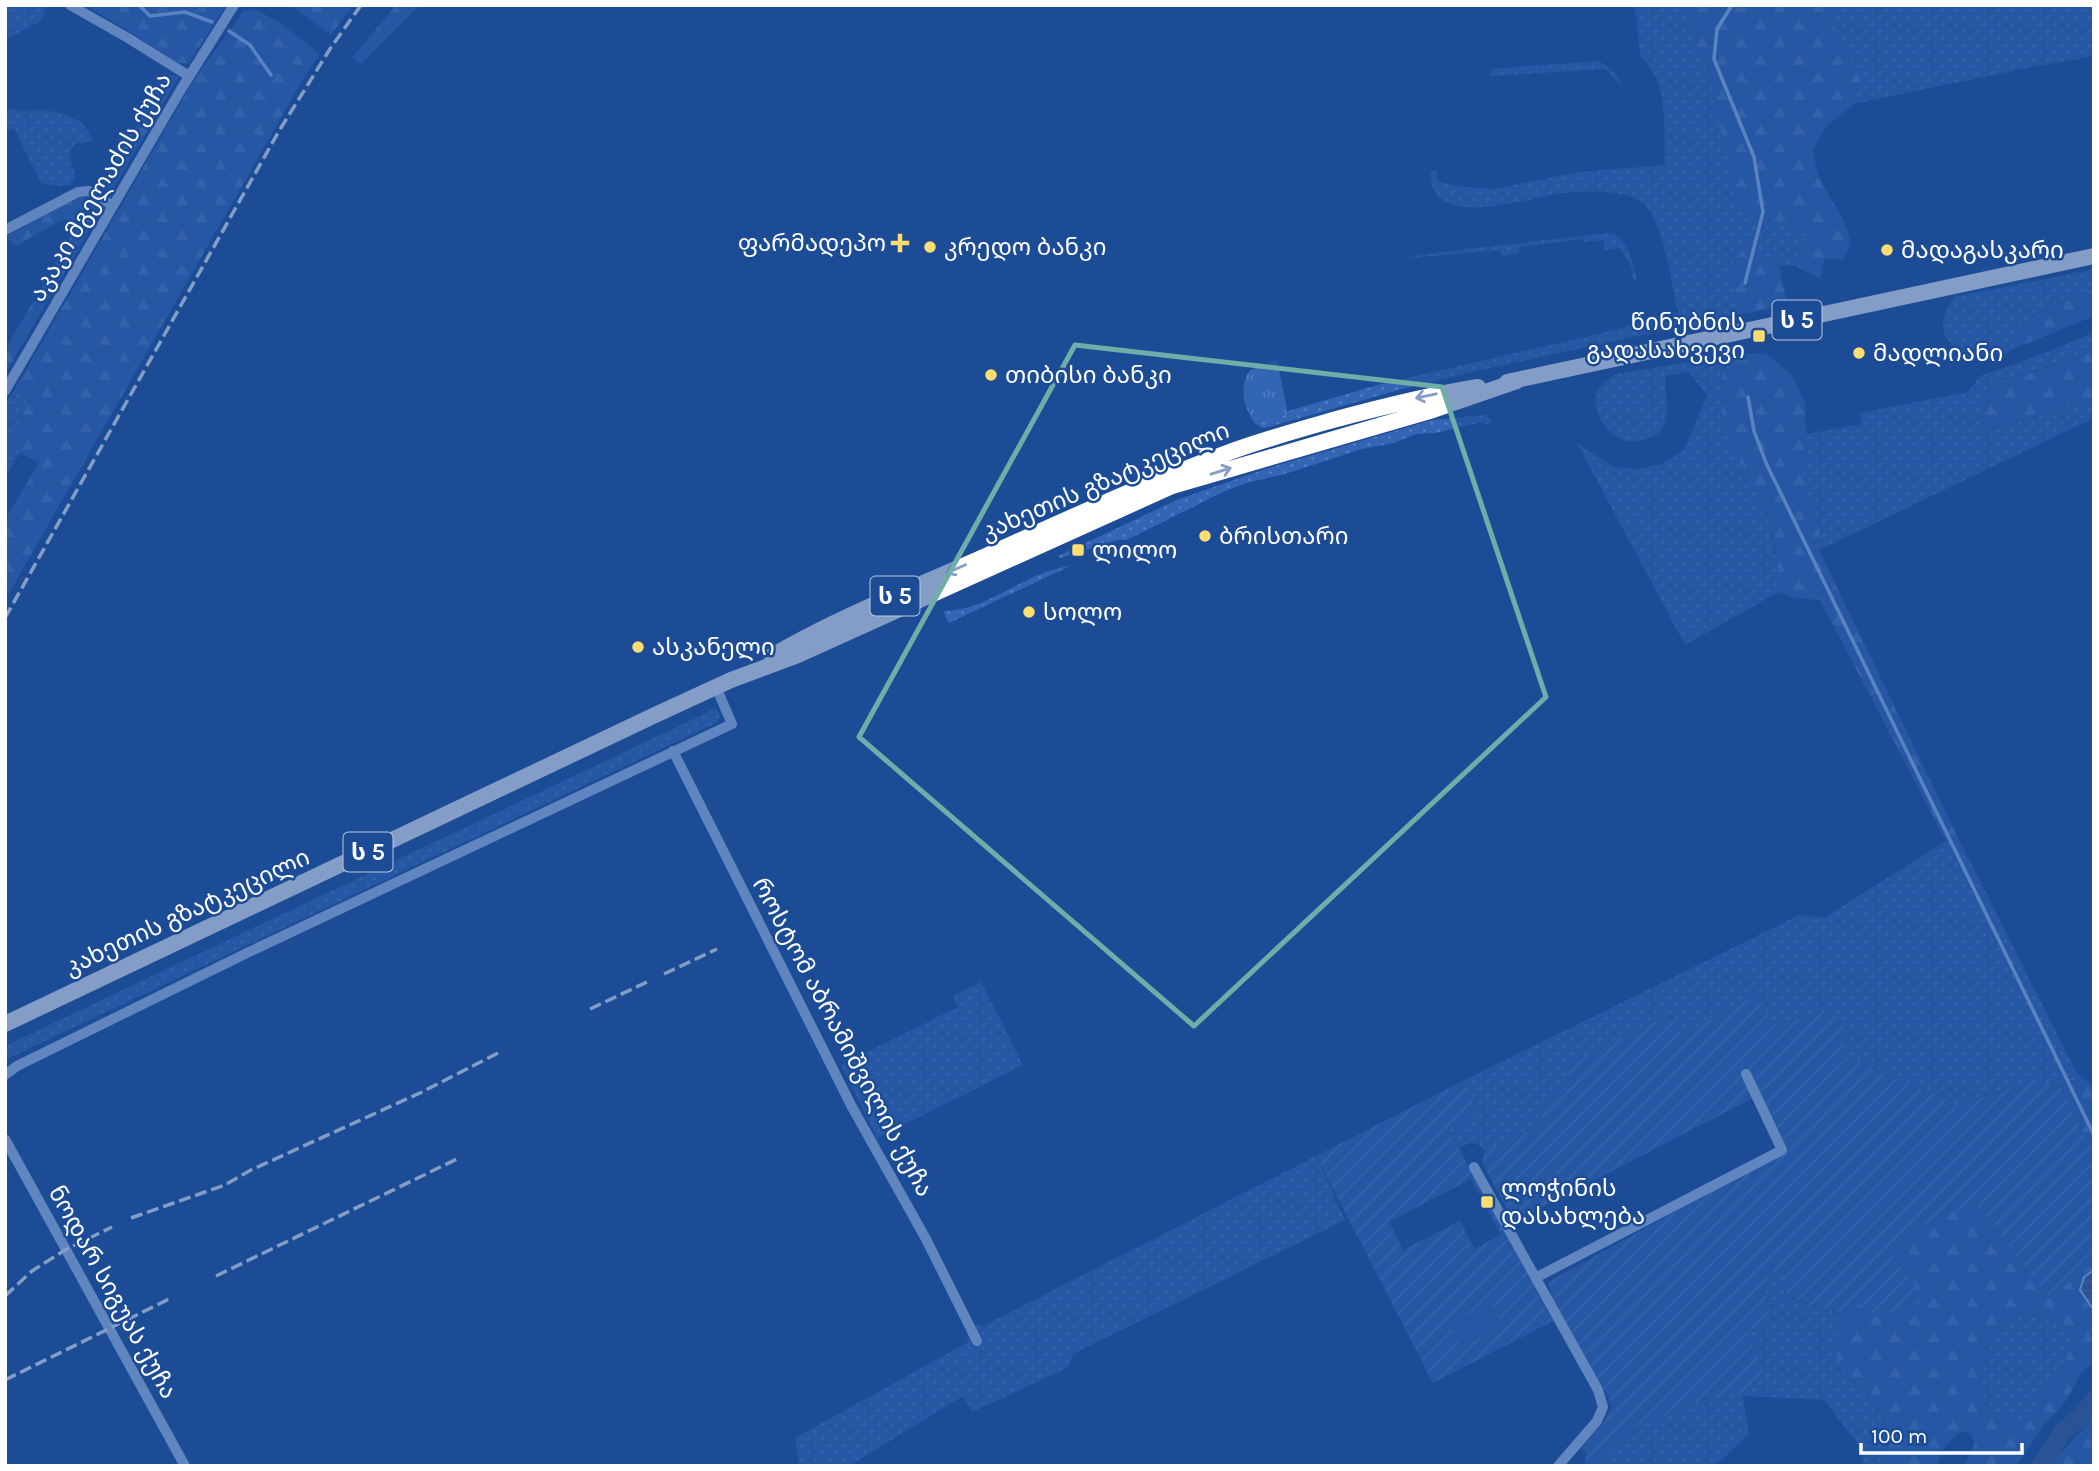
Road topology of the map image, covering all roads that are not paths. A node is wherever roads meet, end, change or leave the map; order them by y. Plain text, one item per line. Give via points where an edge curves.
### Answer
1 (70, 5) edge
2 (234, 5) edge
3 (189, 76) junction
4 (113, 206) junction
5 (5, 230) edge
6 (2094, 256) edge
7 (5, 391) edge
8 (724, 683) junction
9 (673, 751) junction
10 (5, 1024) edge
11 (1746, 1074) dead end
12 (5, 1075) edge
13 (5, 1139) edge
14 (1474, 1167) dead end
15 (1537, 1277) junction
16 (977, 1341) dead end
17 (185, 1466) edge
18 (1558, 1466) edge

1 - 3 street
2 - 3 street, აკაკი მგელაძის ქუჩა
3 - 4 street, აკაკი მგელაძის ქუჩა
4 - 5 street via 89,191 78,192
4 - 7 street, აკაკი მგელაძის ქუჩა
6 - 8 highway, კახეთის გზატკეცილი / ს 5 via 1405,401 1262,441 1137,488 874,606 794,643
8 - 9 street via 732,724
8 - 10 highway, კახეთის გზატკეცილი / ს 5
9 - 12 street via 249,952
9 - 16 street, როსტომ აბრამიშვილის ქუჩა via 852,1107
11 - 15 street via 1782,1150
13 - 17 street, ნოდარ სიგუას ქუჩა
14 - 15 street
15 - 18 street via 1603,1407 1597,1421

